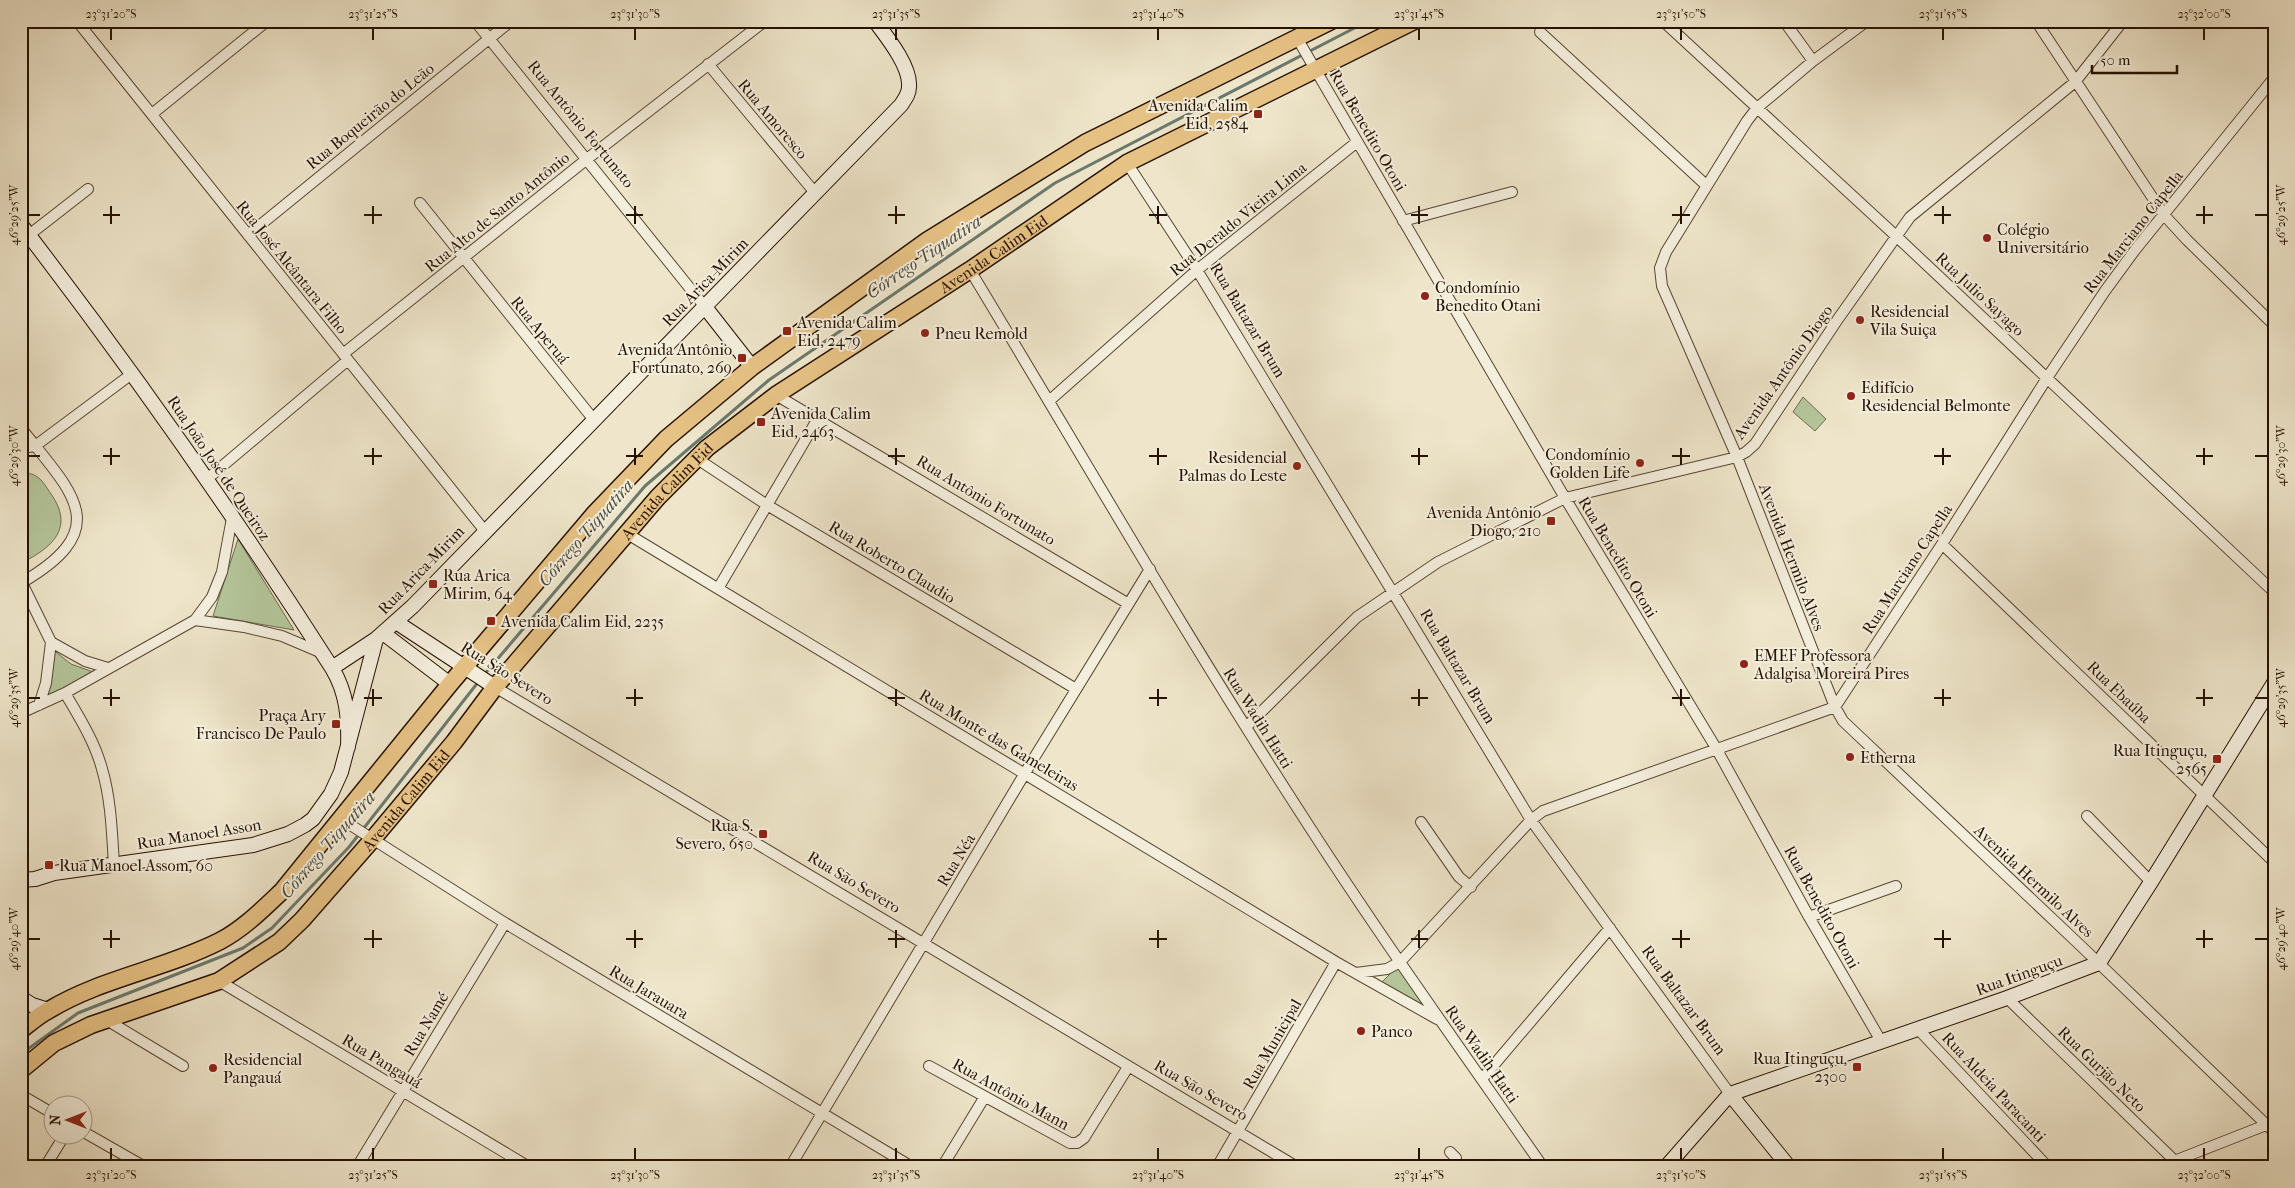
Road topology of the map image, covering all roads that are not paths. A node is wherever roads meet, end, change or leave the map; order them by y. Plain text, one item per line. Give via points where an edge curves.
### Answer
1 (77, 21) edge
2 (266, 21) edge
3 (476, 21) edge
4 (511, 21) edge
5 (765, 21) edge
6 (875, 21) edge
7 (1331, 21) edge
8 (1414, 21) edge
9 (1663, 21) edge
10 (1784, 21) edge
11 (1867, 21) edge
12 (2036, 21) edge
13 (2123, 21) edge
14 (1540, 32) dead end
15 (489, 38) junction
16 (1300, 42) junction
17 (1813, 61) junction
18 (708, 64) junction
19 (1312, 64) junction
20 (2274, 78) edge
21 (2075, 82) junction
22 (1758, 108) junction
23 (152, 114) junction
24 (1357, 142) junction
25 (587, 159) junction
26 (1127, 163) junction
27 (1707, 186) junction
28 (88, 189) dead end
29 (1512, 192) dead end
30 (816, 194) junction
31 (420, 202) dead end
32 (2164, 215) junction
33 (1403, 221) junction
34 (25, 230) edge
35 (248, 235) junction
36 (1896, 236) junction
37 (463, 258) junction
38 (970, 270) junction
39 (1198, 270) junction
40 (706, 307) junction
41 (2274, 324) edge
42 (345, 357) junction
43 (752, 367) junction
44 (133, 373) junction
45 (2047, 378) junction
46 (776, 395) junction
47 (1049, 401) junction
48 (594, 420) junction
49 (817, 420) junction
50 (21, 428) edge
51 (36, 446) junction
52 (21, 448) edge
53 (1736, 457) junction
54 (696, 458) junction
55 (208, 479) junction
56 (1565, 498) junction
57 (767, 505) junction
58 (232, 518) junction
59 (484, 530) junction
60 (626, 533) junction
61 (1942, 544) junction
62 (1150, 569) junction
63 (22, 583) edge
64 (719, 587) junction
65 (1392, 591) junction
66 (2274, 592) edge
67 (1127, 603) junction
68 (195, 620) junction
69 (396, 622) junction
70 (379, 636) junction
71 (50, 642) junction
72 (322, 652) junction
73 (108, 668) junction
74 (332, 668) junction
75 (470, 671) junction
76 (2274, 683) edge
77 (450, 684) junction
78 (492, 685) junction
79 (1076, 689) junction
80 (65, 693) junction
81 (39, 705) junction
82 (1835, 707) junction
83 (21, 713) edge
84 (1246, 727) junction
85 (348, 747) junction
86 (1716, 748) junction
87 (1025, 773) junction
88 (2205, 795) junction
89 (2087, 816) dead end
90 (341, 819) junction
91 (1531, 820) junction
92 (1421, 822) dead end
93 (372, 840) junction
94 (2274, 862) edge
95 (114, 865) junction
96 (28, 880) edge
97 (2152, 882) junction
98 (1896, 886) dead end
99 (1471, 887) junction
100 (21, 891) edge
101 (1809, 917) junction
102 (505, 923) junction
103 (1610, 928) junction
104 (924, 944) junction
105 (1336, 962) junction
106 (1400, 962) junction
107 (2099, 963) junction
108 (1356, 973) junction
109 (219, 981) junction
110 (21, 998) edge
111 (2007, 998) junction
112 (48, 1010) junction
113 (105, 1019) junction
114 (1440, 1021) junction
115 (1917, 1028) junction
116 (21, 1030) edge
117 (1881, 1040) junction
118 (183, 1066) dead end
119 (929, 1066) dead end
120 (1128, 1067) junction
121 (21, 1070) edge
122 (1482, 1079) junction
123 (404, 1091) junction
124 (1730, 1094) junction
125 (21, 1095) edge
126 (984, 1098) junction
127 (42, 1107) edge
128 (822, 1114) junction
129 (2271, 1129) edge
130 (1238, 1132) junction
131 (92, 1137) edge
132 (58, 1146) edge
133 (1450, 1152) dead end
134 (2175, 1161) junction
135 (21, 1164) edge
136 (25, 1167) edge
137 (44, 1167) edge
138 (145, 1167) edge
139 (357, 1167) edge
140 (529, 1167) edge
141 (790, 1167) edge
142 (912, 1167) edge
143 (942, 1167) edge
144 (1217, 1167) edge
145 (1297, 1167) edge
146 (1455, 1167) edge
147 (1543, 1167) edge
148 (1666, 1167) edge
149 (1789, 1167) edge
150 (2048, 1167) edge
151 (2159, 1167) edge

1 - 23 street, Rua José Alcântara Filho
2 - 23 street
3 - 15 street, Rua Antônio Fortunato
4 - 15 street, Rua Boqueirão do Leão
5 - 18 street, Rua Alto de Santo Antônio
6 - 30 street, Rua Arica-Mirim via 904,65 908,78 907,96
7 - 16 main road
8 - 19 main road, Avenida Calim Eid
9 - 22 street, Rua Julio Sayago
10 - 17 street
11 - 17 street, Avenida Hermilo Alves
12 - 21 street
13 - 21 street, Avenida Antônio Diogo
14 - 27 street
15 - 25 street, Rua Antônio Fortunato
15 - 35 street, Rua Boqueirão do Leão
16 - 19 street, Rua Benedito Otoni
16 - 43 main road via 1085,143 928,240
17 - 22 street, Avenida Hermilo Alves
18 - 25 street, Rua Alto de Santo Antônio
18 - 30 street, Rua Amoresco
19 - 24 street, Rua Benedito Otoni
19 - 26 main road, Avenida Calim Eid
20 - 32 street, Rua Marciano Capella
21 - 32 street
21 - 36 street, Avenida Antônio Diogo via 1910,217
22 - 27 street, Avenida Hermilo Alves
22 - 36 street, Rua Julio Sayago
23 - 35 street, Rua José Alcântara Filho
24 - 33 street, Rua Benedito Otoni
24 - 39 street, Rua Deraldo Vieira Lima
25 - 37 street, Rua Alto de Santo Antônio
25 - 40 street, Rua Antônio Fortunato
26 - 38 main road, Avenida Calim Eid
26 - 39 street, Rua Baltazar Brum
27 - 53 street, Avenida Hermilo Alves via 1666,252 1661,274 1667,299
28 - 34 street
29 - 33 street
30 - 40 street, Rua Arica-Mirim
31 - 37 street, Rua Aperuá
32 - 41 street
32 - 45 street, Rua Marciano Capella via 2105,291
33 - 56 street, Rua Benedito Otoni
34 - 44 street, Rua João José de Queiroz
35 - 42 street, Rua José Alcântara Filho
36 - 45 street, Rua Julio Sayago
36 - 53 street, Avenida Antônio Diogo via 1755,444
37 - 42 street, Rua Alto de Santo Antônio
37 - 48 street, Rua Aperuá
38 - 46 main road, Avenida Calim Eid
38 - 47 street, Rua Wadih Hatti
39 - 47 street, Rua Deraldo Vieira Lima
39 - 65 street, Rua Baltazar Brum
40 - 43 street, Rua Antônio Fortunato
40 - 48 street, Rua Arica-Mirim
42 - 55 street, Rua Alto de Santo Antônio
42 - 59 street, Rua José Alcântara Filho
43 - 75 main road via 666,439 594,513
44 - 51 street
44 - 55 street, Rua João José de Queiroz
45 - 61 street, Rua Marciano Capella
45 - 66 street, Rua Julio Sayago
46 - 49 street, Rua Antônio Fortunato
46 - 54 main road, Avenida Calim Eid
47 - 62 street, Rua Wadih Hatti
48 - 59 street, Rua Arica-Mirim
49 - 57 street
49 - 67 street, Rua Antônio Fortunato
50 - 51 street
51 - 52 street
51 - 63 street via 69,492 77,519 75,535 67,548
53 - 56 street, Avenida Antônio Diogo
53 - 82 street, Avenida Hermilo Alves
54 - 57 street, Rua Roberto Claudio
54 - 60 main road, Avenida Calim Eid
55 - 58 street, Rua João José de Queiroz
56 - 65 street, Avenida Antônio Diogo via 1438,562
56 - 86 street, Rua Benedito Otoni
57 - 64 street
57 - 79 street, Rua Roberto Claudio
58 - 68 street via 222,572 212,597
58 - 72 street, Rua João José de Queiroz
59 - 69 street, Rua Arica-Mirim
60 - 64 street, Rua Monte das Gameleiras
60 - 78 main road, Avenida Calim Eid
61 - 82 street, Rua Marciano Capella
61 - 88 street, Rua Ebaúba
62 - 67 street, Rua Néa
62 - 84 street, Rua Wadih Hatti
63 - 71 street
64 - 87 street, Rua Monte das Gameleiras
65 - 84 street, Avenida Antônio Diogo via 1357,617
65 - 91 street, Rua Baltazar Brum
67 - 79 street, Rua Néa
68 - 72 street via 282,636
68 - 73 street
69 - 70 street, Rua Arica-Mirim
69 - 75 street, Rua São Severo
70 - 74 street, Rua Arica-Mirim
70 - 77 street
70 - 85 street
71 - 73 street via 75,656
71 - 81 street via 46,683
72 - 74 street, Rua João José de Queiroz
73 - 80 street
74 - 85 street, Rua João José de Queiroz via 346,701
75 - 77 main road
75 - 78 street, Rua São Severo
76 - 88 street
77 - 90 main road
78 - 93 main road, Avenida Calim Eid via 454,742
78 - 104 street, Rua São Severo
79 - 87 street, Rua Néa
80 - 81 street
80 - 95 street via 92,742 102,768
81 - 83 street
82 - 86 street
82 - 107 street, Avenida Hermilo Alves via 1843,721
84 - 106 street, Rua Wadih Hatti
85 - 95 street, Rua Manoel Asson via 331,794 313,819 288,834 225,851
86 - 91 street via 1549,808
86 - 101 street, Rua Benedito Otoni
87 - 104 street, Rua Néa
87 - 105 street, Rua Monte das Gameleiras
88 - 94 street, Rua Ebaúba
88 - 97 street
89 - 97 street
90 - 93 street, Rua Jarauara
90 - 112 main road via 282,891 236,931 191,954 76,996
91 - 99 street
91 - 103 street, Rua Baltazar Brum
92 - 99 street via 1460,877
93 - 102 street, Rua Jarauara
93 - 109 main road, Avenida Calim Eid via 279,942
95 - 96 street, Rua Manoel Asson
96 - 100 street, Rua Manoel Asson
97 - 107 street
98 - 101 street
99 - 106 street
101 - 117 street, Rua Benedito Otoni
102 - 123 street, Rua Namé
102 - 128 street, Rua Jarauara
103 - 122 street
103 - 124 street, Rua Baltazar Brum
104 - 120 street, Rua São Severo
104 - 128 street, Rua Néa
105 - 108 street, Rua Monte das Gameleiras
105 - 130 street, Rua Municipal
106 - 108 street via 1387,969
106 - 114 street, Rua Wadih Hatti
107 - 111 street, Rua Itinguçu
107 - 129 street, Avenida Hermilo Alves
108 - 114 street, Rua Monte das Gameleiras
109 - 113 main road, Avenida Calim Eid
109 - 123 street, Rua Pangauá
110 - 112 street
111 - 115 street, Rua Itinguçu
111 - 134 street, Rua Gurjão Neto
112 - 116 main road
113 - 118 street
113 - 121 main road, Avenida Calim Eid via 54,1044
114 - 122 street, Rua Wadih Hatti
115 - 117 street, Rua Itinguçu
115 - 150 street, Rua Aldeia Paracanti
117 - 124 street, Rua Itinguçu
119 - 126 street, Rua Antônio Mann
120 - 126 street, Rua Antônio Mann via 1078,1143 1060,1140
120 - 130 street, Rua São Severo
122 - 147 street, Rua Wadih Hatti
123 - 139 street, Rua Namé
123 - 140 street, Rua Pangauá
124 - 148 street, Rua Itinguçu
124 - 149 street, Rua Baltazar Brum
125 - 127 street
126 - 143 street
128 - 141 street, Rua Néa
128 - 142 street, Rua Jarauara
129 - 134 street
130 - 144 street, Rua Municipal
130 - 145 street, Rua São Severo
131 - 138 street
132 - 137 street
133 - 146 street via 1456,1158
134 - 151 street
135 - 136 street

